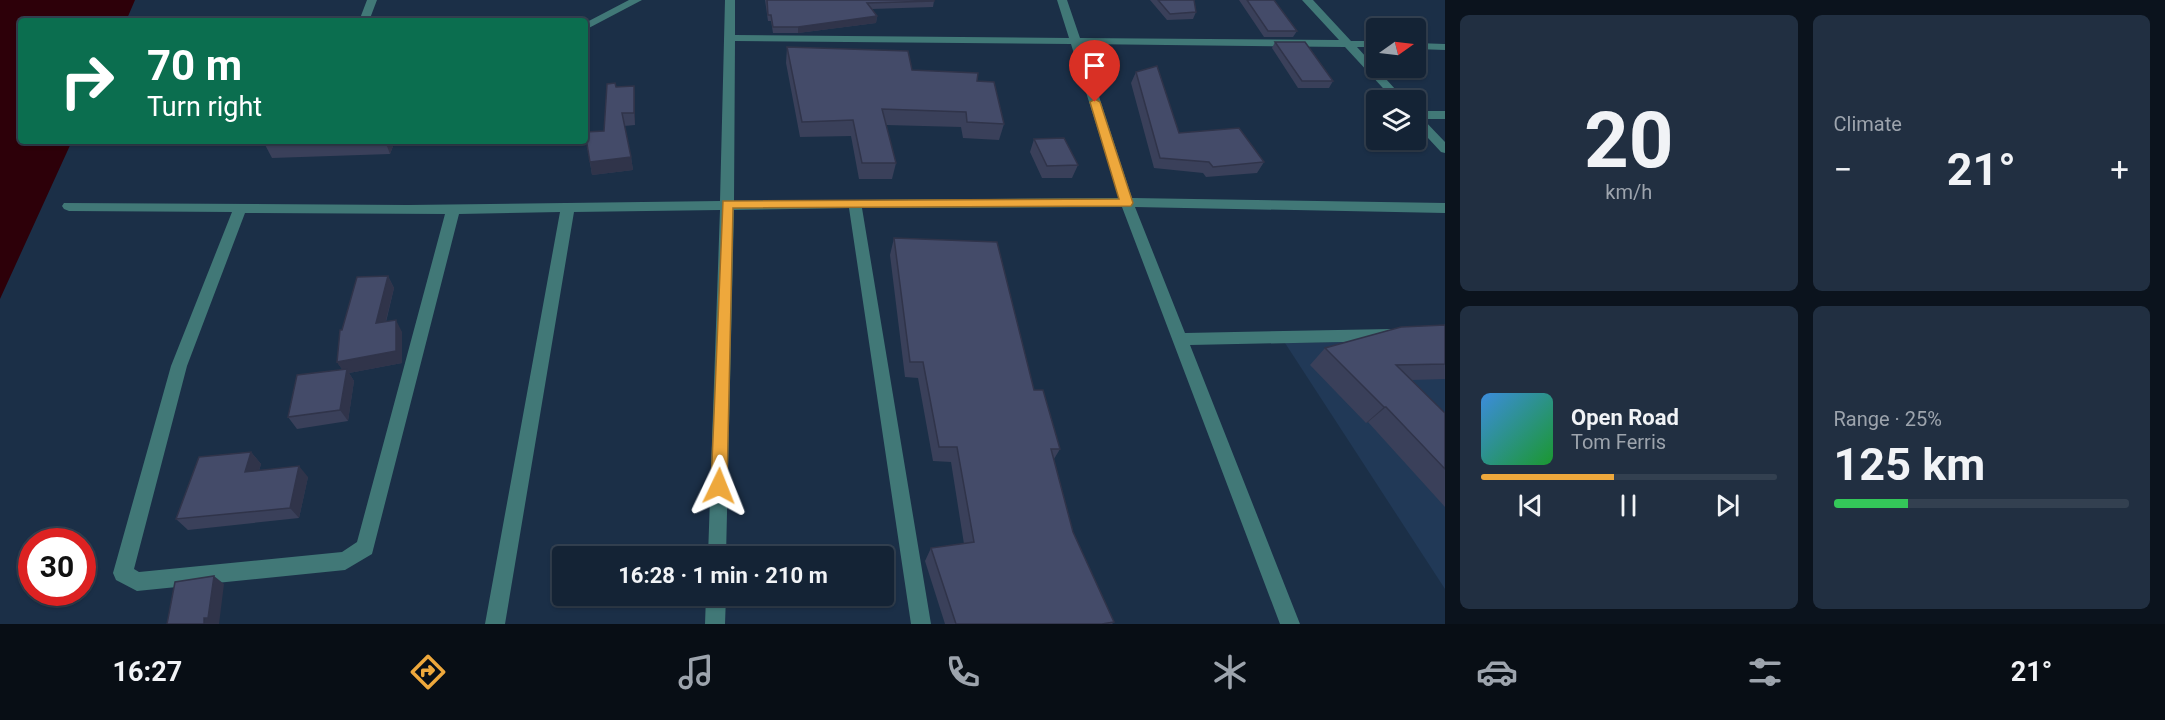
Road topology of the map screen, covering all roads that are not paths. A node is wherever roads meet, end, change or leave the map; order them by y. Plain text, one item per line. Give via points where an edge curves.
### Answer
1 (372, 0) edge
2 (637, 0) edge
3 (730, 0) edge
4 (1062, 0) edge
5 (1307, 0) edge
6 (365, 18) edge
7 (588, 25) edge
8 (731, 38) junction
9 (1076, 42) junction
10 (1346, 42) junction
11 (1366, 43) edge
12 (1426, 46) edge
13 (1445, 47) edge
14 (1391, 90) edge
15 (1445, 115) edge
16 (1426, 116) edge
17 (1426, 128) edge
18 (1445, 149) edge
19 (1127, 203) junction
20 (728, 204) junction
21 (855, 205) junction
22 (69, 206) dead end
23 (568, 207) junction
24 (240, 208) junction
25 (1445, 208) edge
26 (453, 209) junction
27 (1410, 334) edge
28 (1179, 339) junction
29 (717, 546) edge
30 (716, 606) edge
31 (495, 624) edge
32 (715, 624) edge
33 (921, 624) edge
34 (1290, 624) edge

1 - 6 street
2 - 7 street
3 - 8 street
4 - 9 street
5 - 10 street
8 - 9 street
8 - 20 street
9 - 10 street
9 - 19 street
10 - 11 street
10 - 14 street
12 - 13 street
15 - 16 street
17 - 18 street
19 - 21 street
19 - 25 street
19 - 28 street
20 - 21 street
20 - 23 street
20 - 29 street
21 - 33 street
22 - 24 street
23 - 26 street
23 - 31 street
24 - 26 street
24 - 26 street via 179,366 123,573 137,582 345,561 365,548
27 - 28 street
28 - 34 street
30 - 32 street

